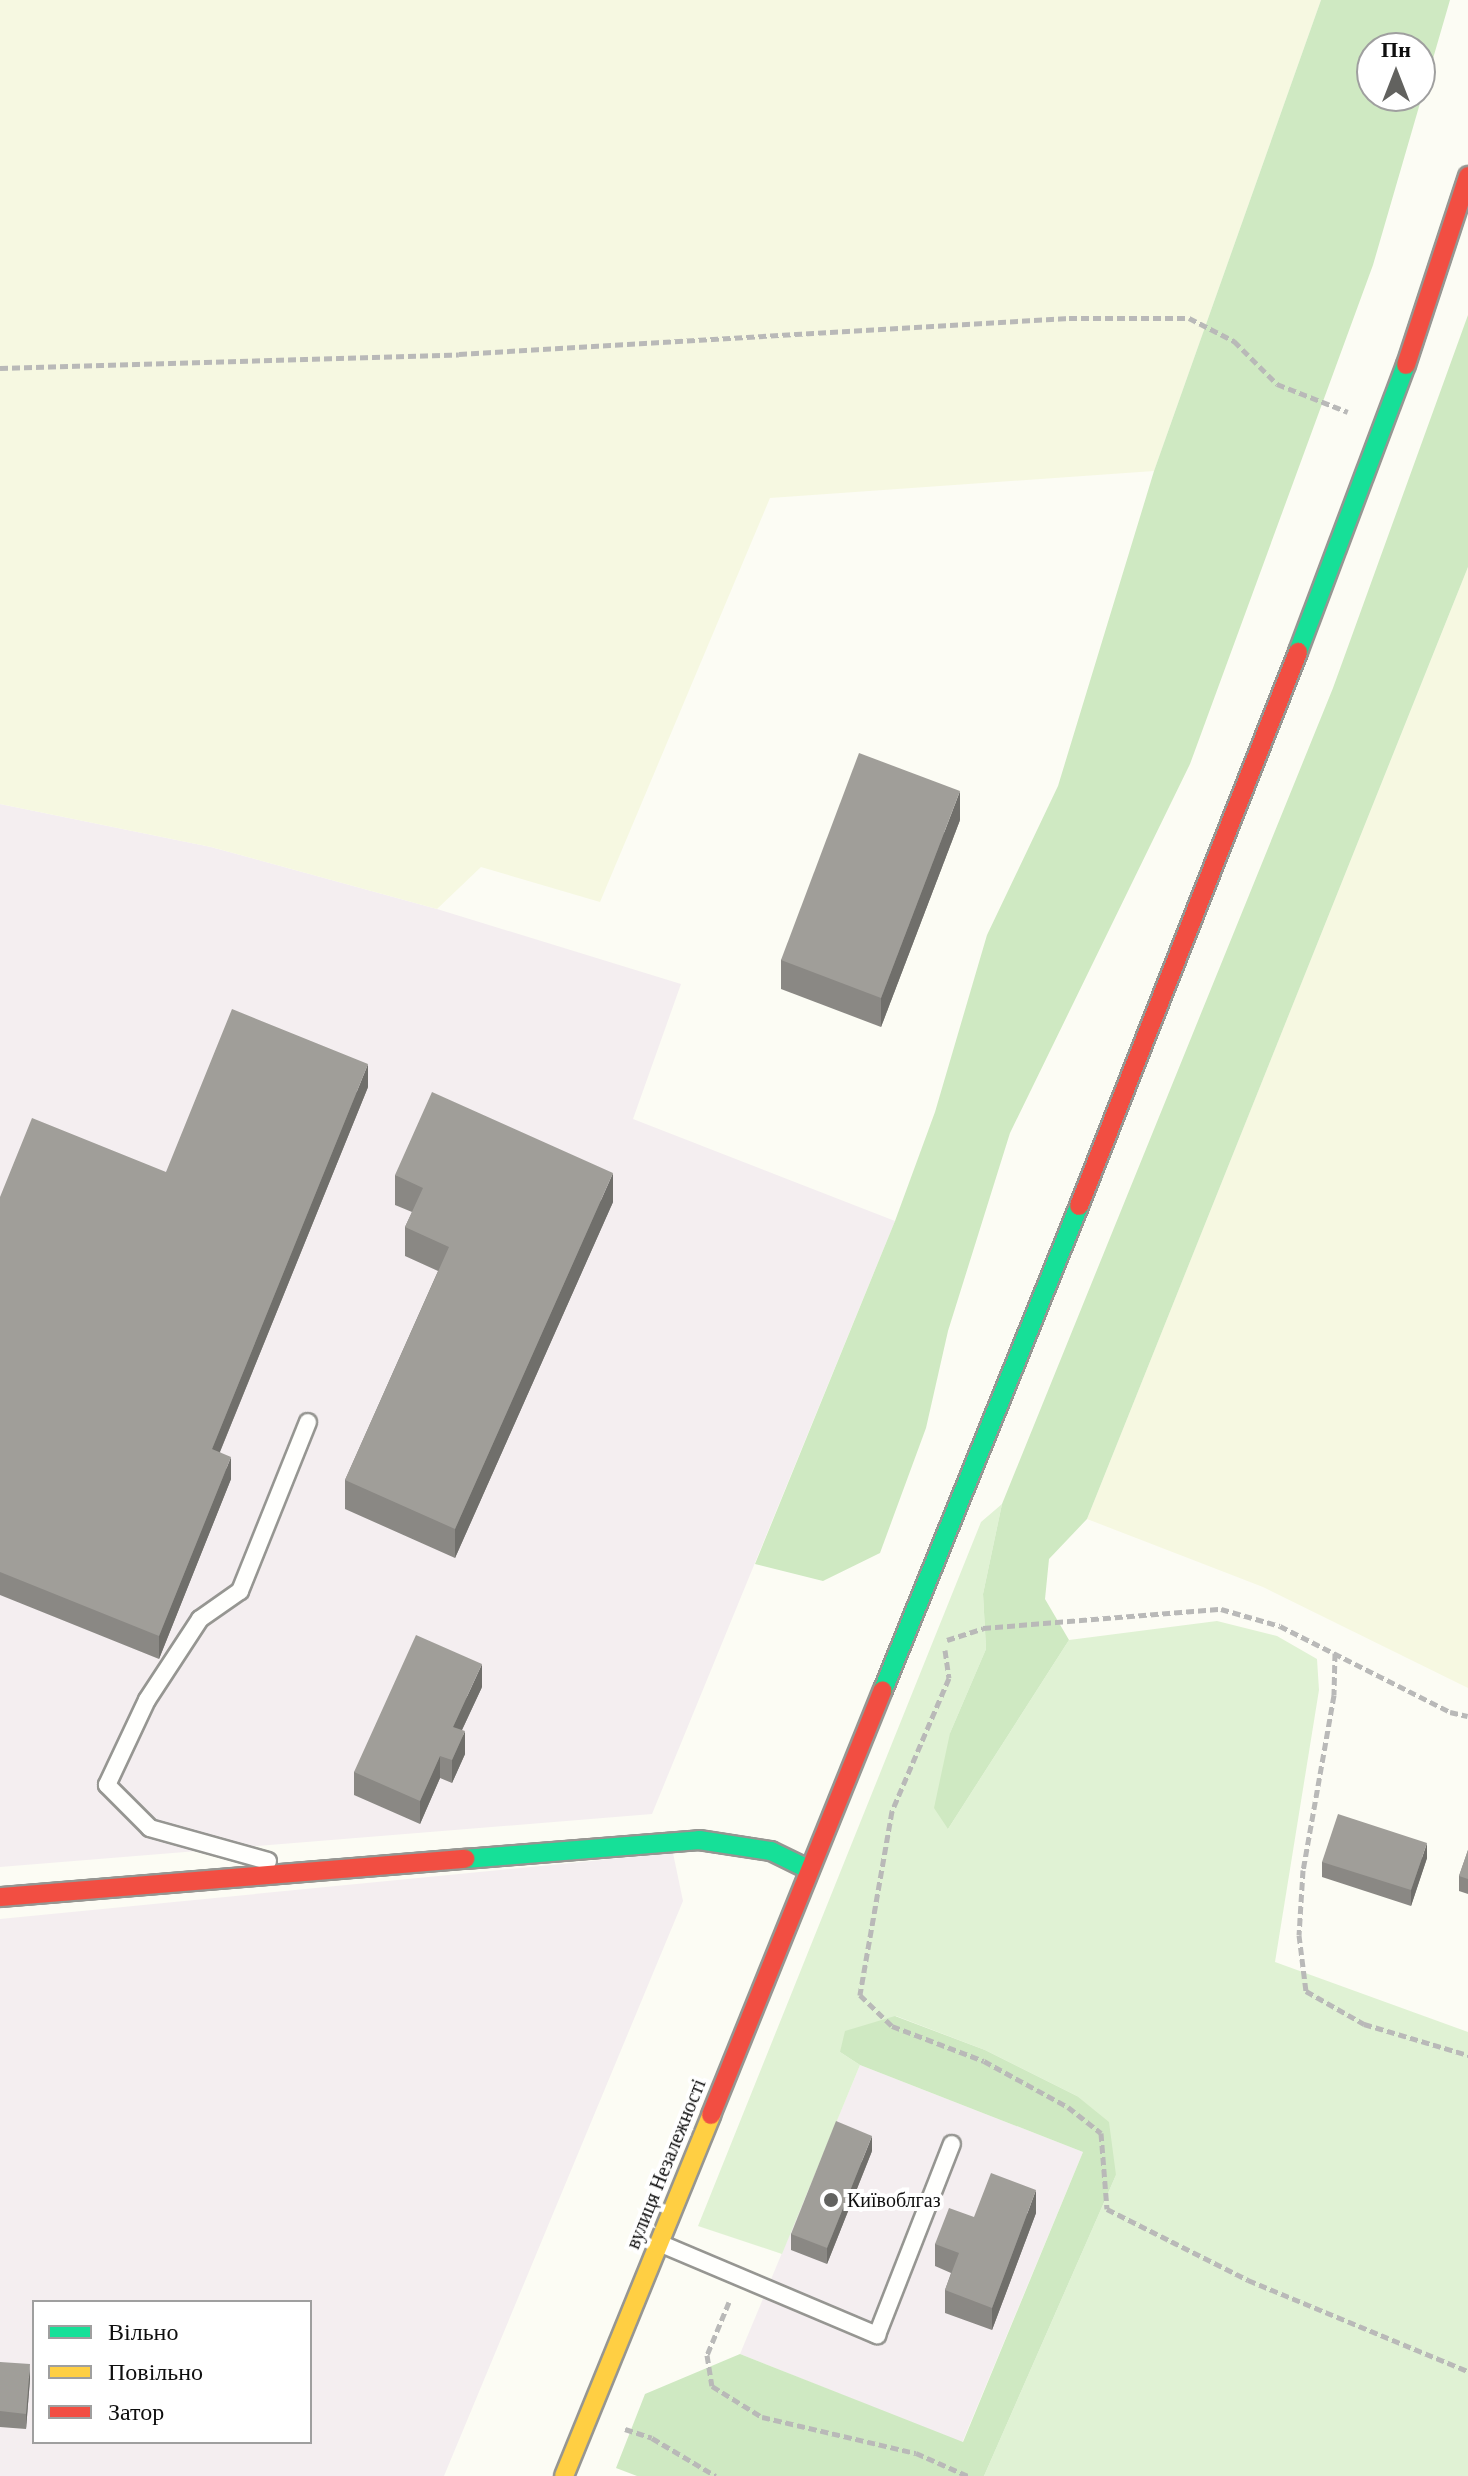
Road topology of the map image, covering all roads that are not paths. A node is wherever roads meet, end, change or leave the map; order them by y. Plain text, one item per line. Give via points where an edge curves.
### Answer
1 (1468, 176) edge
2 (308, 1422) dead end
3 (810, 1870) junction
4 (308, 1872) junction
5 (0, 1897) edge
6 (952, 2144) dead end
7 (658, 2243) junction
8 (564, 2476) edge

1 - 3 main road, вулиця Незалежності via 1386,426 1160,1007
2 - 4 lane via 240,1591 200,1619 147,1700 107,1785 150,1828
3 - 4 main road via 771,1851 699,1840
3 - 7 main road, вулиця Незалежності
4 - 5 main road
6 - 7 lane via 877,2335
7 - 8 main road, вулиця Незалежності

